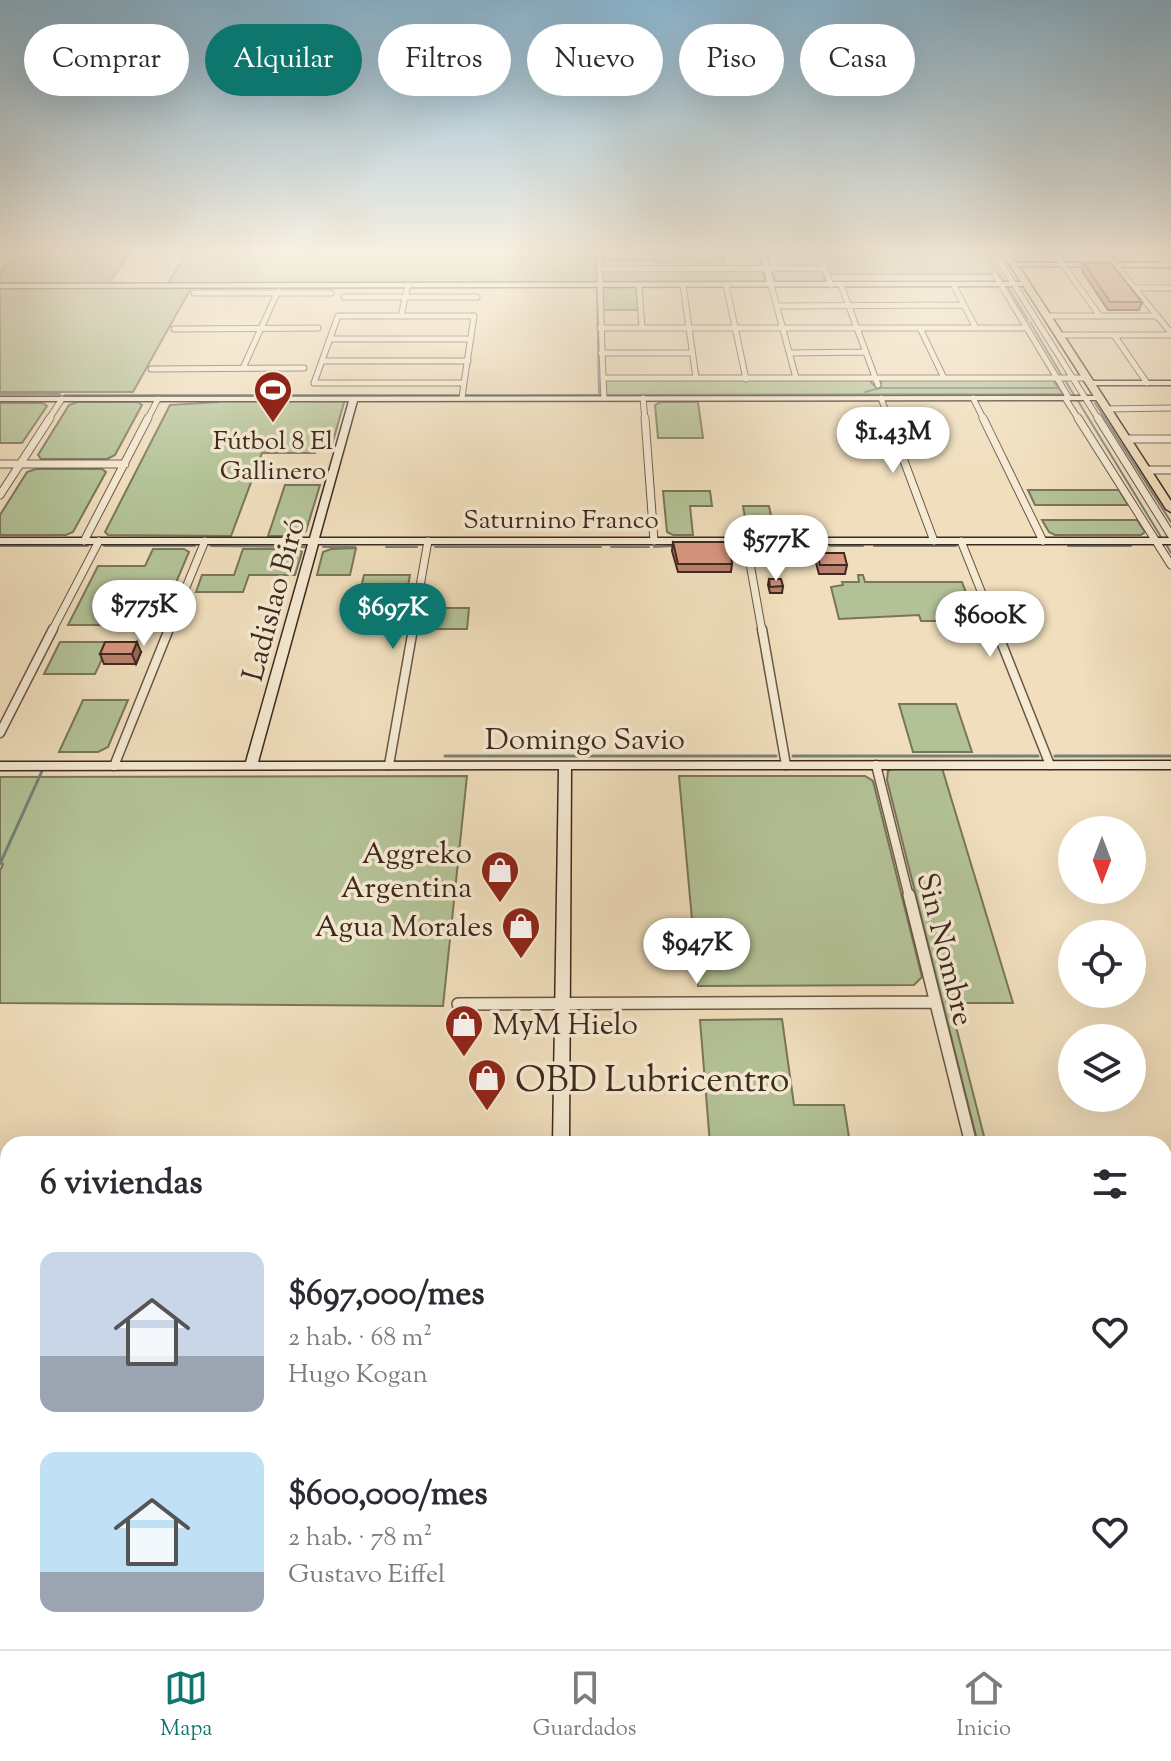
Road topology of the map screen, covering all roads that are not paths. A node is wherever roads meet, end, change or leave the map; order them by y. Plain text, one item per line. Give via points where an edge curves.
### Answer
1 (318, 328) dead end
2 (333, 328) edge
3 (472, 328) edge
4 (600, 328) joint
5 (642, 328) joint
6 (689, 328) junction
7 (735, 328) junction
8 (782, 328) junction
9 (857, 328) junction
10 (920, 328) junction
11 (976, 328) joint
12 (1027, 328) joint
13 (1041, 328) edge
14 (1055, 328) edge
15 (174, 329) dead end
16 (261, 329) junction
17 (1171, 334) edge
18 (1059, 335) junction
19 (1114, 335) junction
20 (330, 337) junction
21 (471, 337) junction
22 (866, 352) junction
23 (601, 353) junction
24 (692, 353) junction
25 (789, 353) junction
26 (322, 361) junction
27 (468, 361) junction
28 (243, 368) junction
29 (304, 368) dead end
30 (151, 369) dead end
31 (602, 378) junction
32 (696, 378) junction
33 (796, 378) junction
34 (944, 378) junction
35 (1057, 378) junction
36 (1073, 378) junction
37 (746, 379) junction
38 (1088, 380) junction
39 (877, 382) junction
40 (465, 383) junction
41 (1147, 383) junction
42 (1171, 383) edge
43 (354, 398) junction
44 (462, 398) junction
45 (604, 398) junction
46 (643, 398) junction
47 (881, 398) junction
48 (973, 398) junction
49 (1067, 398) junction
50 (1085, 398) junction
51 (1099, 398) junction
52 (0, 399) edge
53 (62, 399) junction
54 (158, 399) junction
55 (1171, 408) edge
56 (1106, 409) junction
57 (1126, 439) junction
58 (1171, 439) edge
59 (0, 464) edge
60 (20, 464) junction
61 (125, 464) junction
62 (1146, 470) junction
63 (1171, 470) edge
64 (0, 495) edge
65 (1169, 504) edge
66 (1171, 538) edge
67 (0, 541) edge
68 (84, 541) junction
69 (99, 541) junction
70 (205, 541) junction
71 (314, 541) junction
72 (428, 541) junction
73 (654, 541) junction
74 (746, 541) junction
75 (934, 541) junction
76 (961, 541) junction
77 (1043, 541) junction
78 (1156, 541) junction
79 (1171, 565) edge
80 (0, 733) edge
81 (251, 765) junction
82 (389, 765) junction
83 (565, 765) junction
84 (786, 765) junction
85 (876, 765) junction
86 (1050, 765) junction
87 (1171, 765) edge
88 (0, 766) edge
89 (114, 766) junction
90 (935, 1002) junction
91 (458, 1004) dead end
92 (563, 1004) junction
93 (561, 1136) edge
94 (969, 1136) edge

1 - 16 street
2 - 20 street
3 - 21 street
4 - 5 street
4 - 23 street
5 - 6 street
6 - 7 street
6 - 24 street
7 - 8 street
7 - 37 street
8 - 9 street
8 - 25 street
9 - 10 street
9 - 22 street
10 - 11 street
10 - 34 street
11 - 12 street
12 - 35 street
13 - 36 street
14 - 18 main road
15 - 16 street
16 - 28 street
17 - 19 street
18 - 19 street
18 - 38 main road
19 - 41 street
20 - 21 street
20 - 26 street
21 - 27 street
22 - 25 street
22 - 39 street
23 - 24 street
23 - 31 street
24 - 32 street
25 - 33 street
26 - 27 street
26 - 40 street via 314,383
27 - 40 street
28 - 29 street
28 - 30 street
31 - 32 street
31 - 45 street
32 - 37 street
33 - 37 street
33 - 39 street
34 - 35 street
34 - 39 street
35 - 36 street
35 - 49 street
36 - 38 street
36 - 50 street
38 - 41 street
38 - 51 main road
40 - 44 street
41 - 42 street
43 - 44 street
43 - 54 street
43 - 71 street, Ladislao Biró
44 - 45 street
45 - 46 street
46 - 47 street
46 - 73 street
47 - 48 street
47 - 75 street
48 - 49 street
48 - 77 street
49 - 50 street
49 - 78 street
50 - 51 street
50 - 66 street
51 - 56 main road
52 - 53 street
53 - 54 street
53 - 60 street
54 - 61 street
55 - 56 street
56 - 57 main road
57 - 58 street
57 - 62 main road
59 - 60 street
60 - 61 street
60 - 64 street
61 - 68 street
62 - 63 street
62 - 65 main road
66 - 78 street, Saturnino Franco
67 - 68 street, Saturnino Franco
68 - 69 street, Saturnino Franco
69 - 70 street, Saturnino Franco
69 - 80 street
70 - 71 street, Saturnino Franco
70 - 89 street
71 - 72 street, Saturnino Franco
71 - 81 street, Ladislao Biró
72 - 73 street, Saturnino Franco
72 - 82 street
73 - 74 street, Saturnino Franco
74 - 75 street, Saturnino Franco
74 - 84 street
75 - 76 street, Saturnino Franco
76 - 77 street, Saturnino Franco
76 - 86 street
77 - 78 street, Saturnino Franco
78 - 79 street
81 - 82 street, Domingo Savio
81 - 89 street, Domingo Savio
82 - 83 street, Domingo Savio
83 - 84 street, Domingo Savio
83 - 92 street
84 - 85 street, Domingo Savio
85 - 86 street, Domingo Savio
85 - 90 street, Sin Nombre
86 - 87 street, Domingo Savio
88 - 89 street, Domingo Savio
90 - 92 street
90 - 94 street, Sin Nombre
91 - 92 street
92 - 93 street

